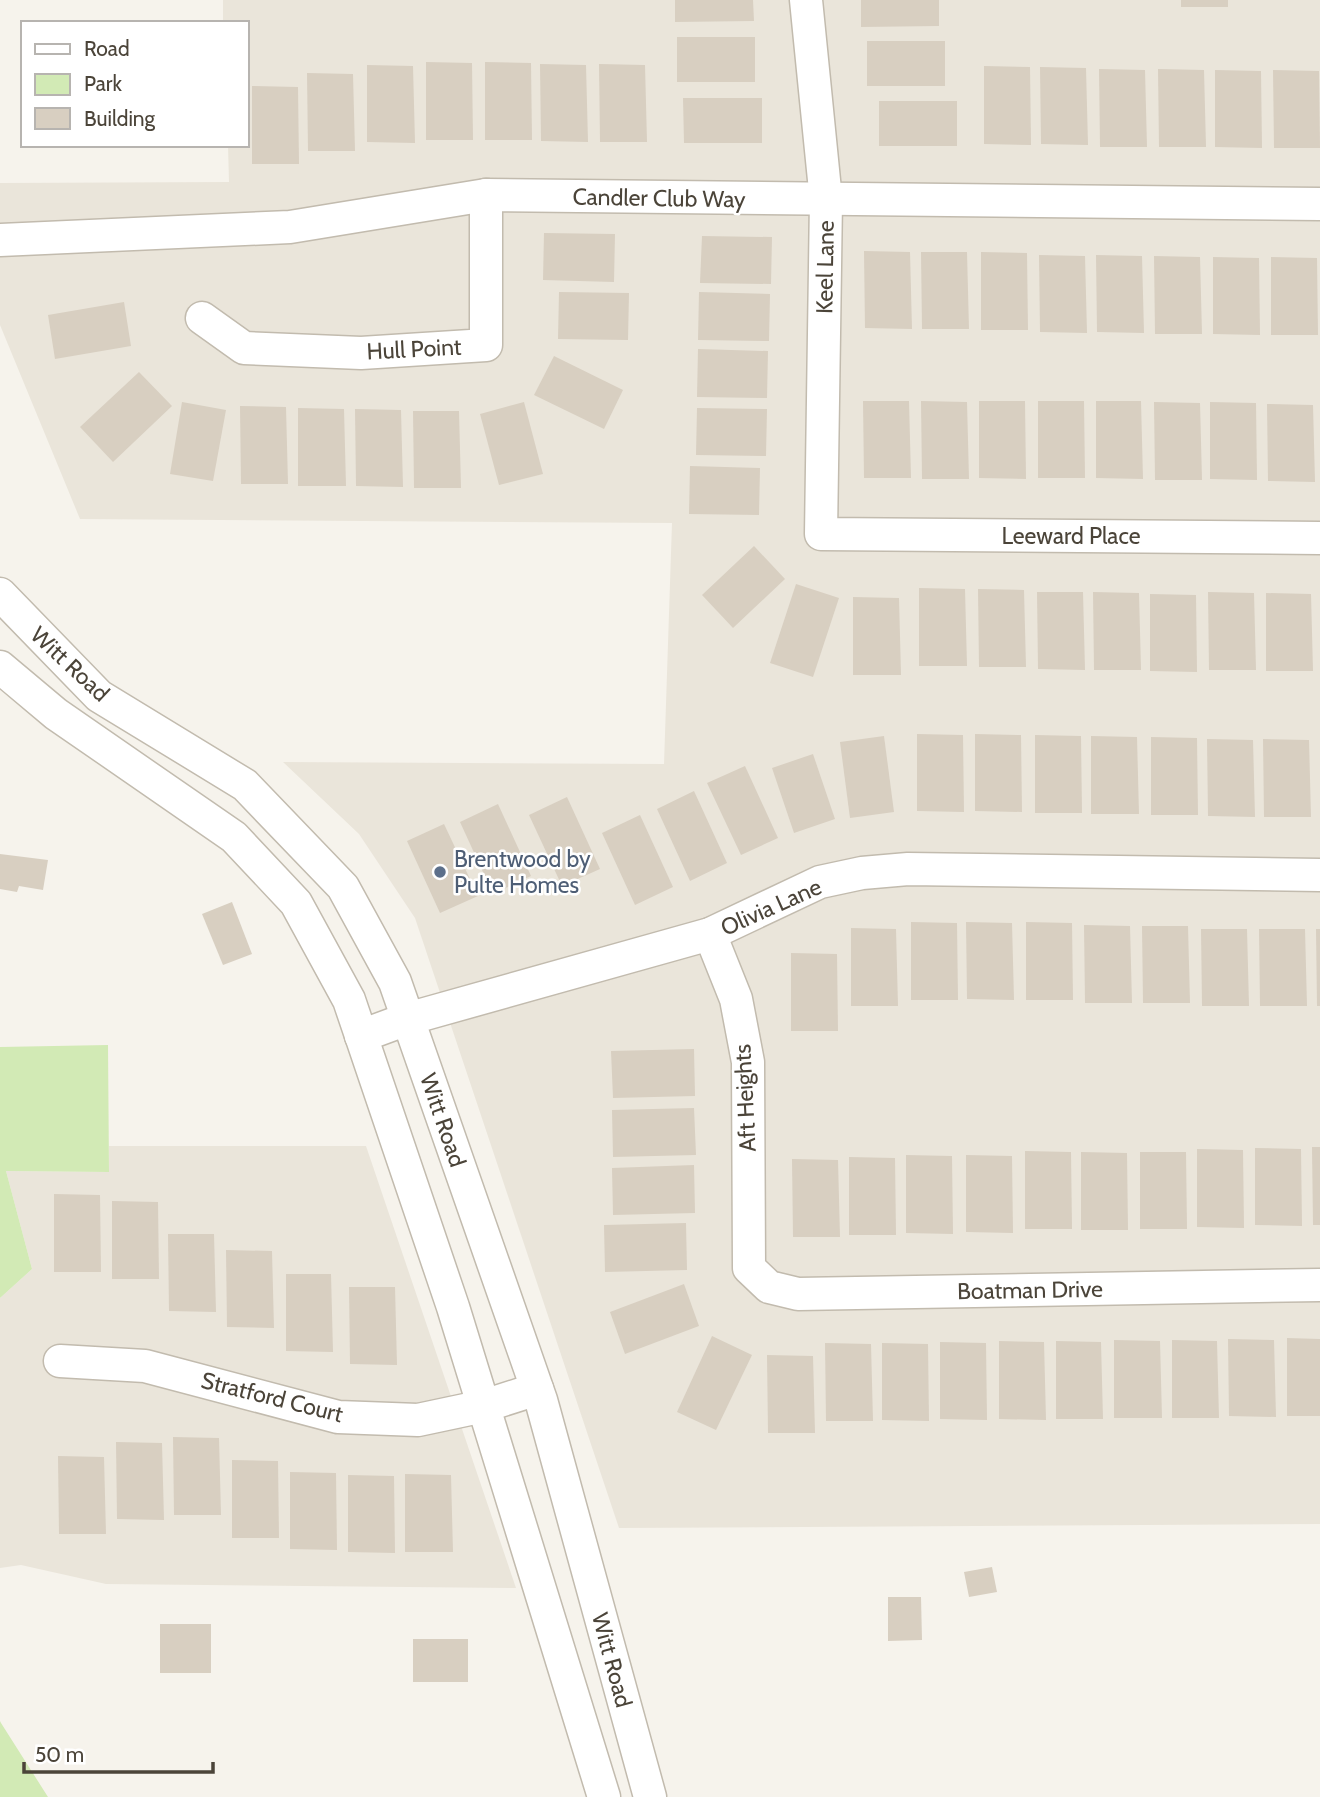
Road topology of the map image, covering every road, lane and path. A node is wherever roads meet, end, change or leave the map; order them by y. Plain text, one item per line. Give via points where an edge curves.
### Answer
1 (806, 0) edge
2 (486, 195) junction
3 (826, 200) junction
4 (1320, 204) edge
5 (0, 240) edge
6 (202, 318) dead end
7 (821, 534) joint
8 (1320, 538) edge
9 (0, 594) edge
10 (0, 667) edge
11 (158, 733) junction
12 (132, 767) junction
13 (1320, 875) edge
14 (710, 934) junction
15 (407, 1018) junction
16 (361, 1036) junction
17 (749, 1268) joint
18 (1320, 1285) edge
19 (60, 1361) dead end
20 (537, 1389) junction
21 (484, 1406) junction
22 (604, 1797) edge
23 (650, 1797) edge

1 - 3 street, Keel Lane
2 - 3 street, Candler Club Way
2 - 5 street, Candler Club Way via 290,227
2 - 6 street, Hull Point via 486,345 361,353 244,348
3 - 4 street, Candler Club Way
3 - 7 street, Keel Lane
7 - 8 street, Leeward Place
9 - 11 street, Witt Road via 99,696
10 - 12 street, Witt Road via 56,714
11 - 12 street
11 - 15 street, Witt Road via 245,785 343,887 395,982
12 - 16 street, Witt Road via 234,837 296,903 349,1000
13 - 14 street, Olivia Lane via 908,869 862,873 820,882
14 - 15 street, Olivia Lane
14 - 17 street, Aft Heights via 736,999 748,1062
15 - 16 street, Olivia Lane
15 - 20 street, Witt Road
16 - 21 street, Witt Road
17 - 18 street, Boatman Drive via 769,1287 798,1294
19 - 21 street, Stratford Court via 145,1366 338,1417 418,1420
20 - 21 street, Stratford Court
20 - 23 street, Witt Road
21 - 22 street, Witt Road

